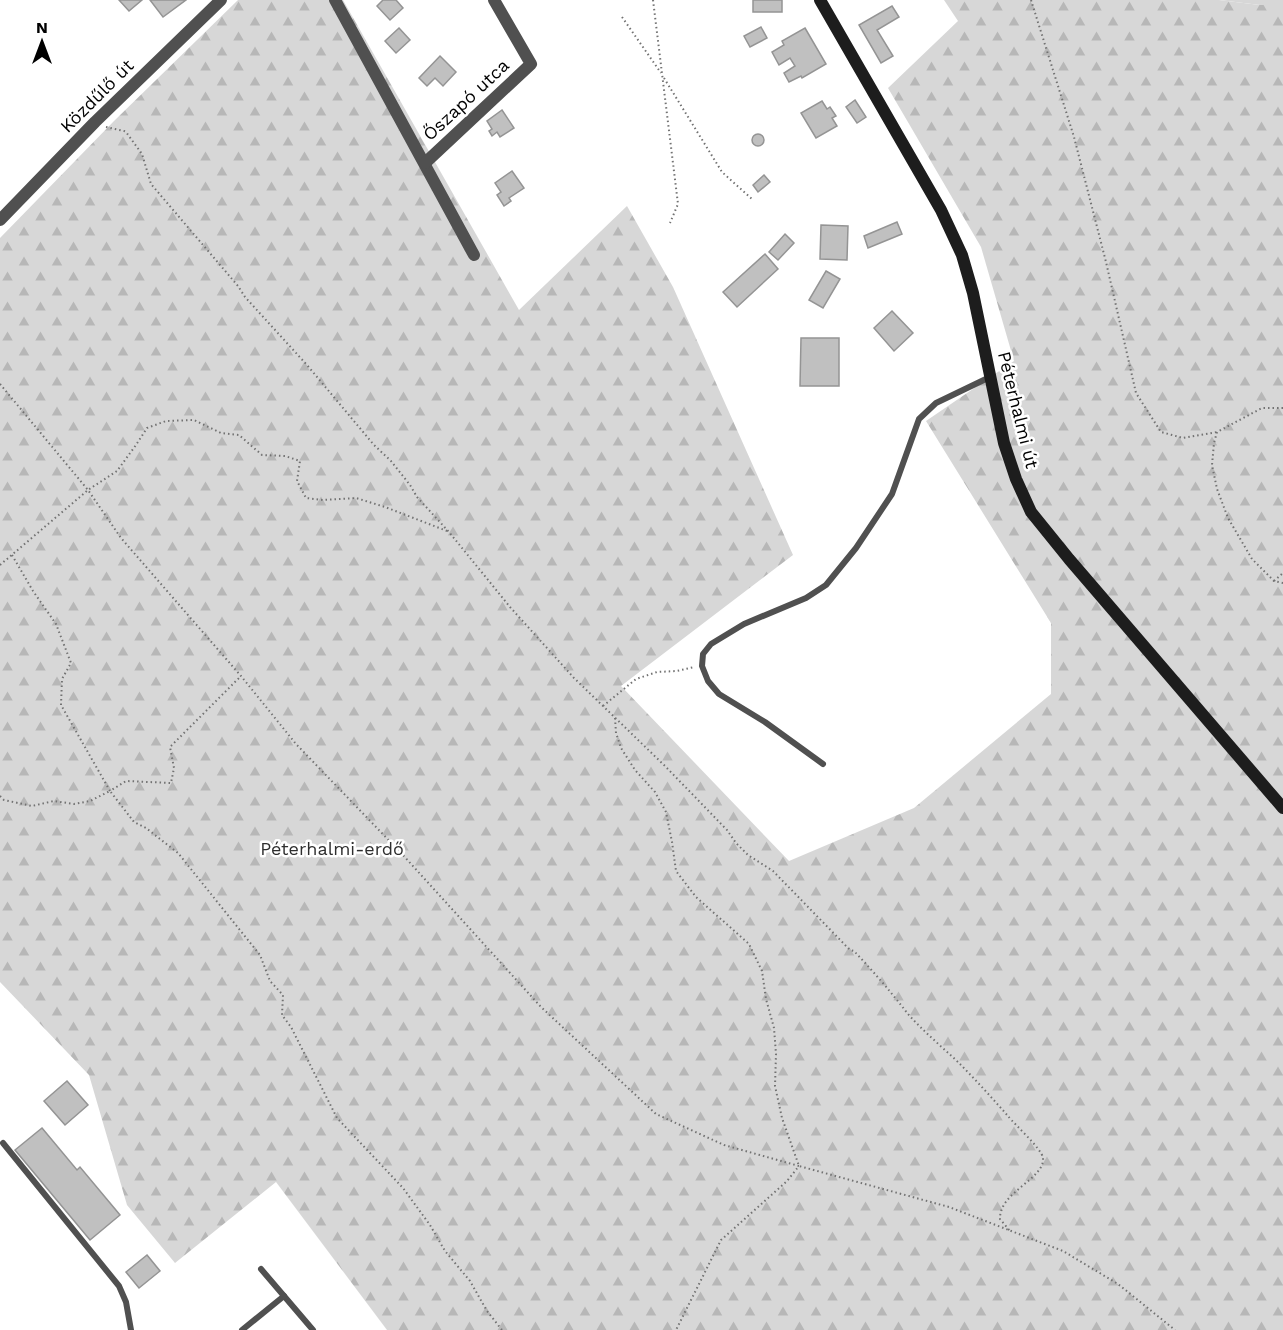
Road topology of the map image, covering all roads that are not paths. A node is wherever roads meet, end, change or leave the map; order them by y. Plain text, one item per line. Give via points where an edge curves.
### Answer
1 (220, 0) edge
2 (335, 0) edge
3 (494, 0) edge
4 (820, 0) edge
5 (425, 163) junction
6 (0, 220) edge
7 (474, 255) dead end
8 (990, 377) junction
9 (823, 764) dead end
10 (1283, 808) edge
11 (3, 1143) dead end
12 (261, 1269) dead end
13 (284, 1296) junction
14 (131, 1330) edge
15 (242, 1330) edge
16 (313, 1330) edge

1 - 6 street, Közdűlő út
2 - 5 street
3 - 5 street, Őszapó utca via 531,64
4 - 8 street, Péterhalmi út via 963,255
5 - 7 street
8 - 9 lane via 936,403 919,418 892,494 826,585 806,598 744,624 711,644 703,654 702,666 708,681 720,694
8 - 10 street, Péterhalmi út via 1004,443 1031,512
11 - 14 lane via 119,1286
12 - 13 lane
13 - 15 lane
13 - 16 lane

